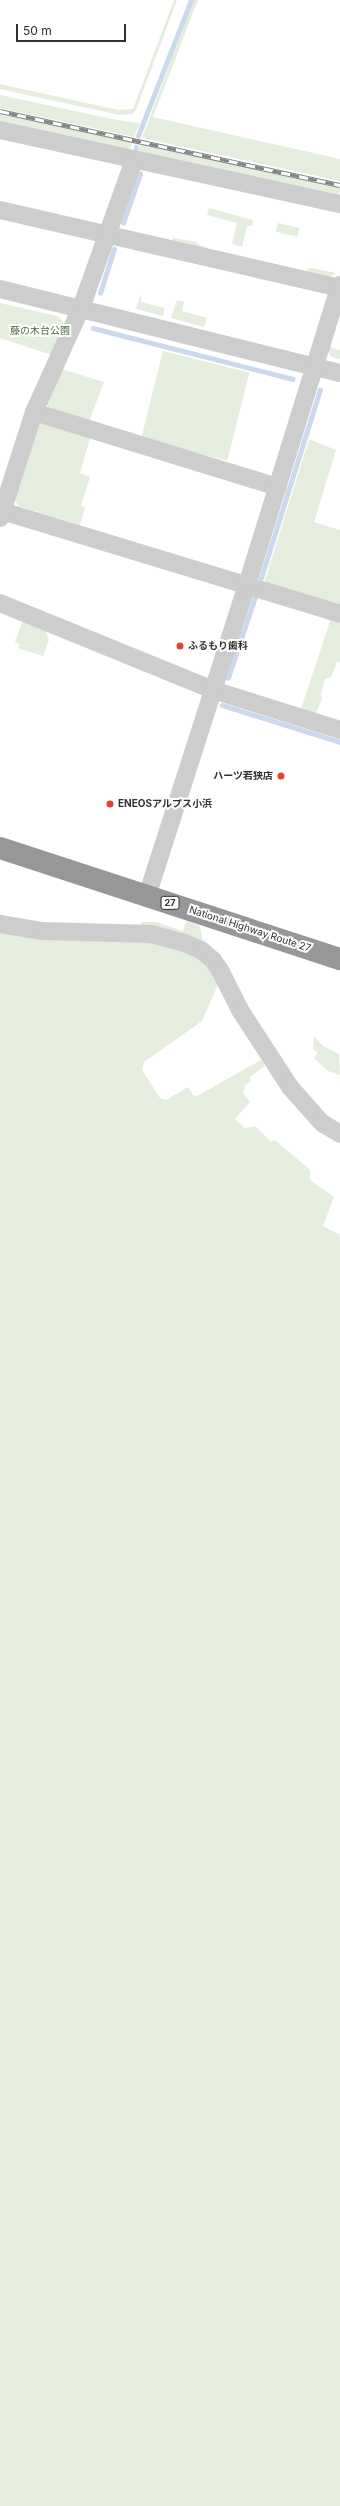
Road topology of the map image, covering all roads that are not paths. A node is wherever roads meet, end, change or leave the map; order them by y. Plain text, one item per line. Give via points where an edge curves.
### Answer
1 (0, 130) edge
2 (134, 160) junction
3 (340, 204) edge
4 (0, 210) edge
5 (107, 235) junction
6 (340, 287) edge
7 (0, 289) edge
8 (81, 308) junction
9 (315, 366) junction
10 (340, 373) edge
11 (34, 412) junction
12 (278, 487) junction
13 (1, 515) edge
14 (247, 585) junction
15 (0, 603) edge
16 (340, 614) edge
17 (213, 690) junction
18 (340, 730) edge
19 (0, 848) edge
20 (147, 896) junction
21 (0, 924) edge
22 (340, 959) edge
23 (340, 1134) edge

1 - 2 street
2 - 3 street
2 - 5 street
4 - 5 street
5 - 6 street
5 - 8 street
6 - 9 street
7 - 8 street
8 - 9 street
8 - 11 street
9 - 10 street
9 - 12 street
11 - 12 street
11 - 13 street
12 - 14 street
13 - 14 street
14 - 16 street
14 - 17 street
15 - 17 street
17 - 18 street
17 - 20 street
19 - 20 highway, National Highway Route 27 / 27
20 - 22 highway, National Highway Route 27 / 27
21 - 23 street via 42,931 151,934 201,950 213,960 221,972 240,1010 290,1087 322,1123

